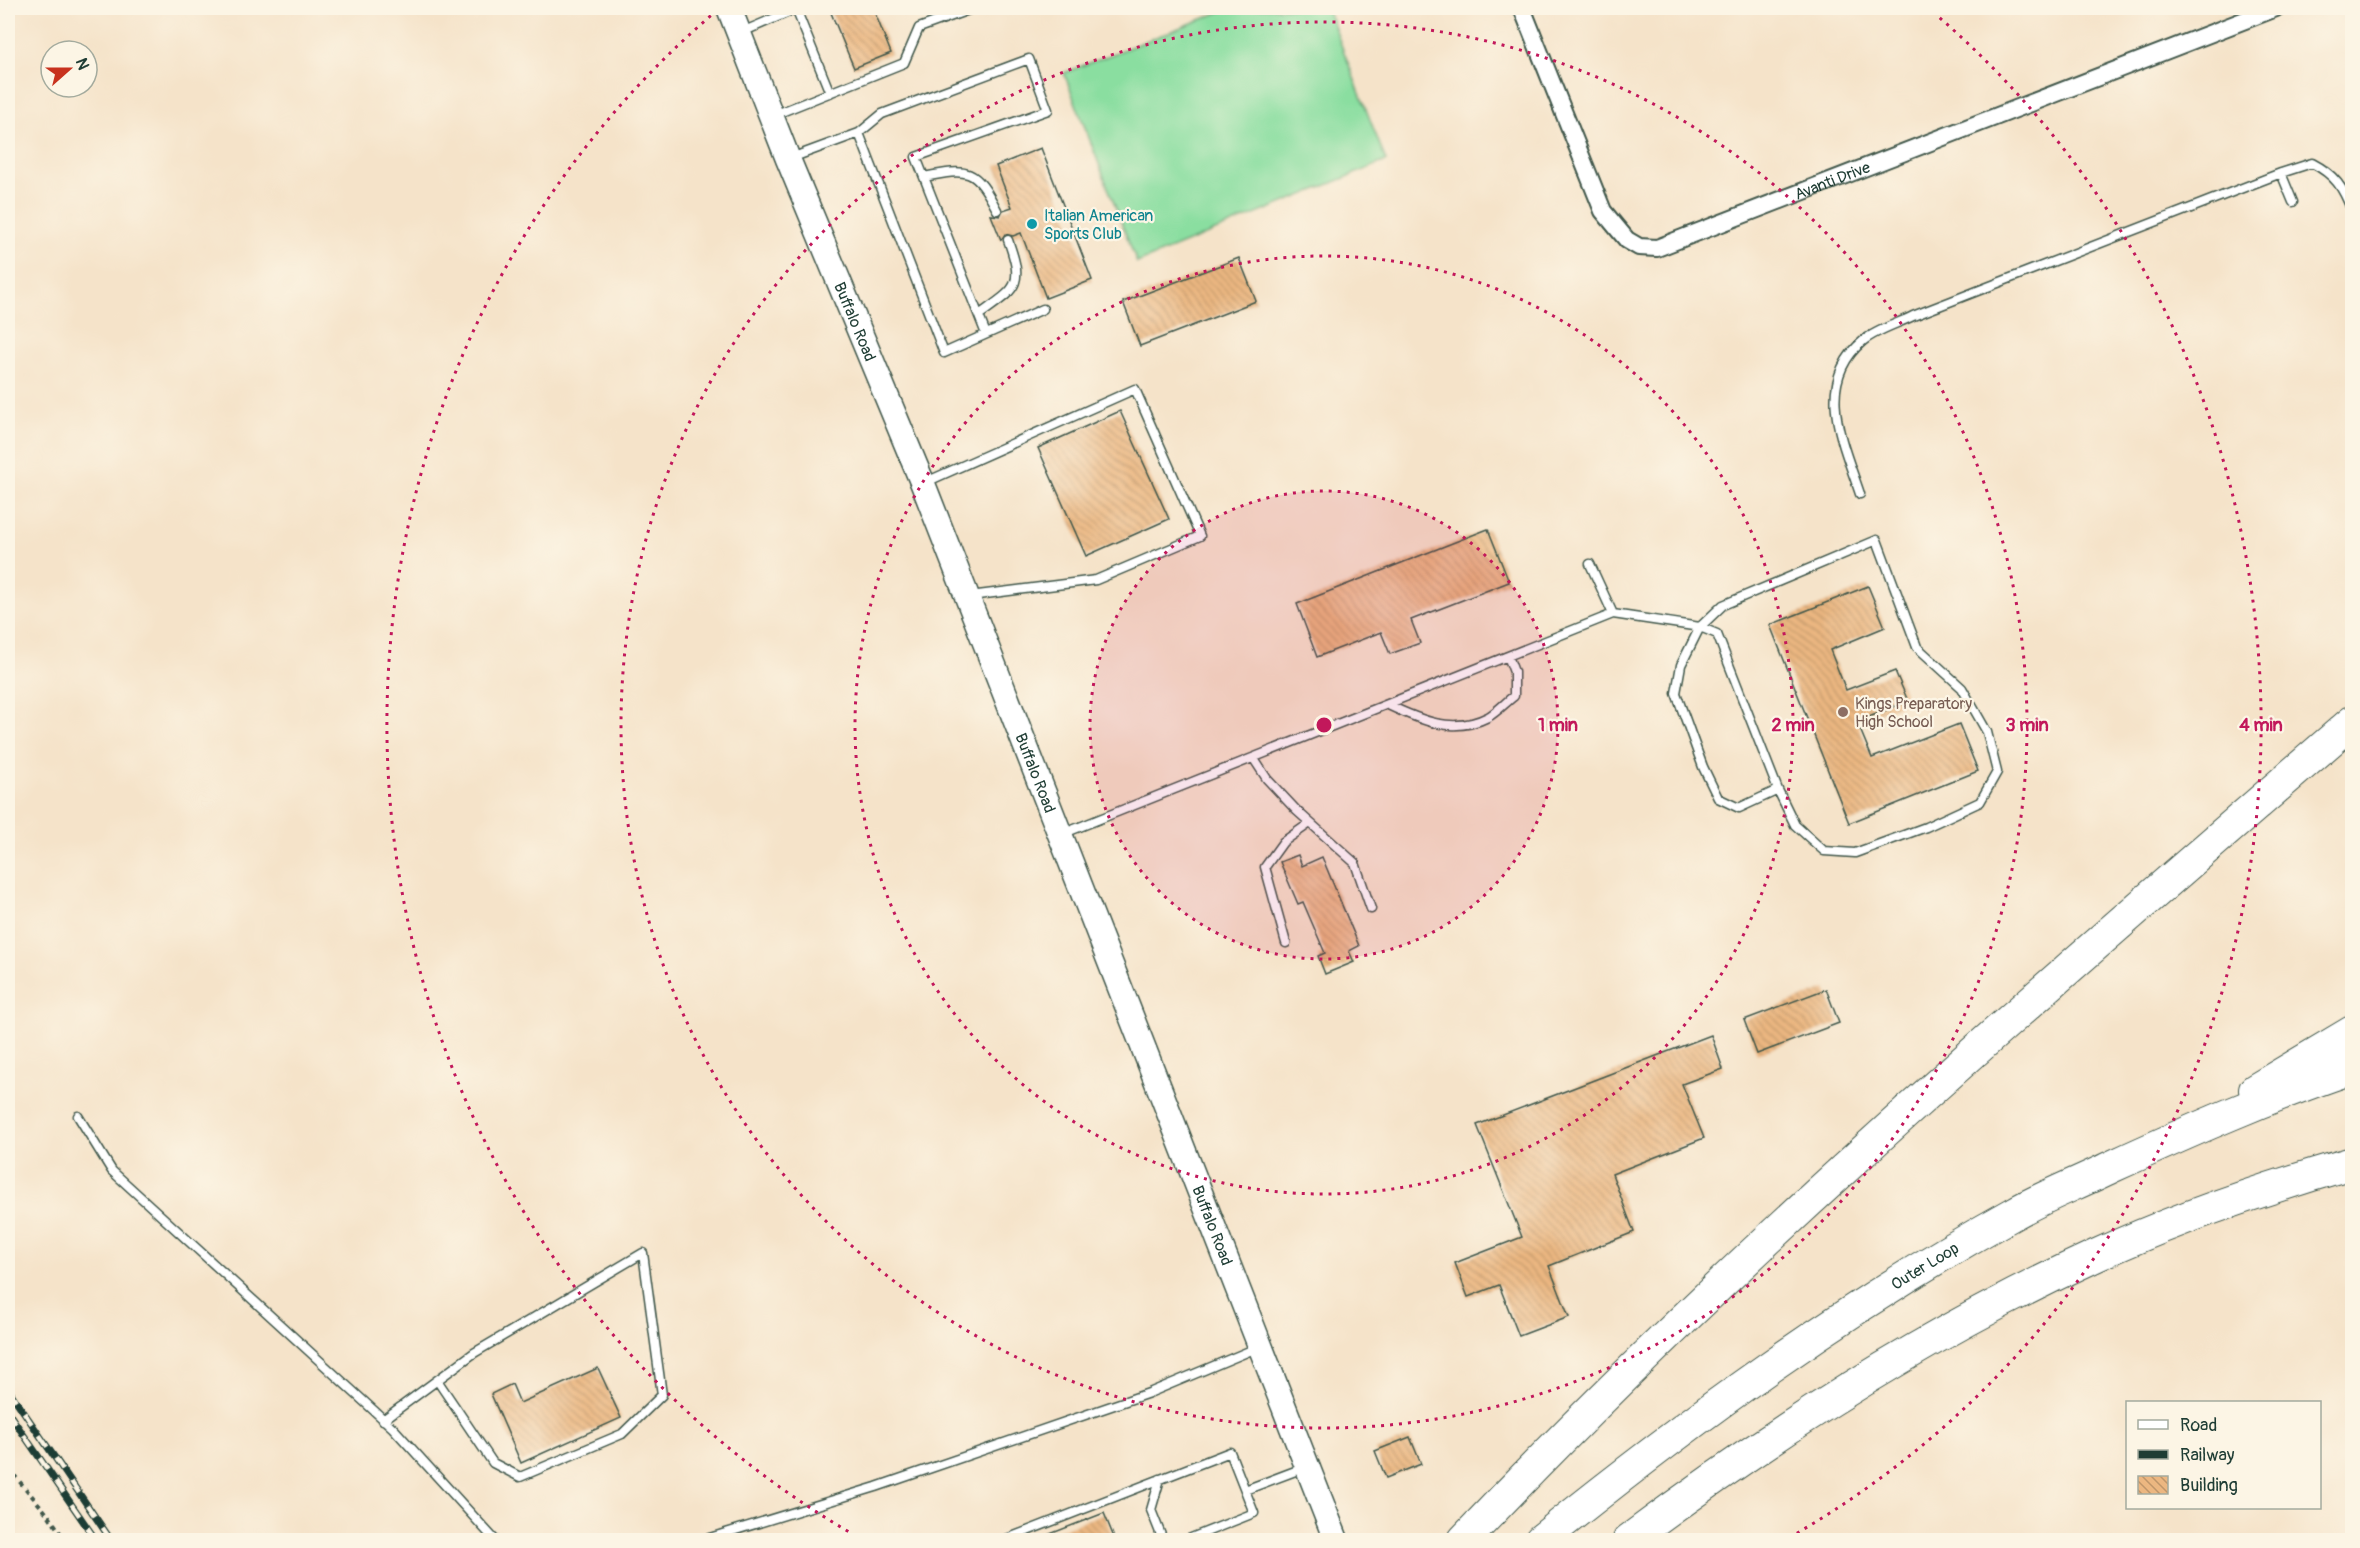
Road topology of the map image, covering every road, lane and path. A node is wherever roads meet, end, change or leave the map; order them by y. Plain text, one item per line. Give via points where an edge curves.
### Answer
1 (729, 8) edge
2 (974, 8) edge
3 (1522, 8) edge
4 (2276, 8) edge
5 (738, 33) junction
6 (830, 93) junction
7 (771, 116) junction
8 (859, 133) junction
9 (788, 159) junction
10 (2281, 173) junction
11 (924, 177) junction
12 (2293, 202) dead end
13 (997, 210) dead end
14 (2352, 211) edge
15 (1008, 240) dead end
16 (1043, 309) dead end
17 (979, 315) junction
18 (987, 334) junction
19 (923, 484) junction
20 (1860, 494) dead end
21 (1590, 564) dead end
22 (967, 597) junction
23 (1613, 614) junction
24 (1700, 627) junction
25 (1508, 656) junction
26 (1388, 705) junction
27 (2352, 722) edge
28 (1254, 759) junction
29 (1778, 790) junction
30 (1310, 824) junction
31 (1061, 834) junction
32 (1371, 909) dead end
33 (1286, 943) dead end
34 (2352, 1032) edge
35 (2352, 1068) edge
36 (78, 1116) dead end
37 (2181, 1135) junction
38 (2352, 1163) edge
39 (1262, 1346) junction
40 (437, 1380) junction
41 (383, 1419) junction
42 (1307, 1466) junction
43 (8, 1468) edge
44 (1160, 1479) junction
45 (1245, 1490) junction
46 (65, 1540) edge
47 (495, 1540) edge
48 (702, 1540) edge
49 (1004, 1540) edge
50 (1163, 1540) edge
51 (1186, 1540) edge
52 (1336, 1540) edge
53 (1464, 1540) edge
54 (1541, 1540) edge
55 (1629, 1540) edge

1 - 5 main road, Buffalo Road
2 - 6 lane via 919,28 904,63
3 - 4 street, Avanti Drive via 1603,211 1627,240 1639,248 1657,248
5 - 6 lane via 796,9
5 - 7 main road, Buffalo Road
6 - 7 lane
7 - 9 main road, Buffalo Road
8 - 9 lane
8 - 11 lane via 882,114 1029,59 1048,110 916,157
8 - 18 lane via 944,353
9 - 19 main road, Buffalo Road
10 - 12 lane
10 - 14 lane via 2312,163 2330,173
10 - 20 lane via 1913,316 1865,339 1848,356 1833,408
11 - 13 lane via 959,170 981,181
11 - 17 lane
15 - 17 lane via 1018,268 1012,291
16 - 18 lane
17 - 18 lane
19 - 22 main road, Buffalo Road
19 - 22 lane via 1135,389 1200,536 1096,580
21 - 23 lane
22 - 31 main road, Buffalo Road
23 - 24 lane
23 - 25 lane
24 - 29 lane via 1717,634
24 - 29 lane via 1682,665 1676,693 1708,778 1718,798 1739,808
24 - 29 lane via 1723,605 1877,540 1917,647 1962,688 1987,732 1997,772 1980,802 1856,853 1824,851 1795,825
25 - 26 lane
25 - 26 lane via 1514,672 1514,696 1488,717 1455,726 1425,723
26 - 28 lane
27 - 53 highway via 1961,1062 1677,1324
28 - 30 lane via 1267,780
28 - 31 lane
30 - 32 lane via 1355,863
30 - 33 lane via 1283,842 1265,867
31 - 39 main road, Buffalo Road
34 - 37 highway
35 - 37 highway, Outer Loop
36 - 41 lane via 112,1171
37 - 54 highway, Outer Loop via 2015,1212 1929,1263 1778,1359 1626,1471
38 - 55 highway via 2255,1191 2097,1255 1960,1324 1865,1378 1716,1475
39 - 42 main road, Buffalo Road
39 - 48 lane via 1149,1393 876,1487
40 - 40 lane via 474,1353 643,1253 662,1395 622,1434 520,1477 493,1463
40 - 41 lane
41 - 47 lane
42 - 45 lane
42 - 52 main road, Buffalo Road
43 - 46 path
44 - 45 lane via 1230,1452
44 - 49 lane
44 - 50 lane via 1151,1510
45 - 51 lane via 1254,1513

